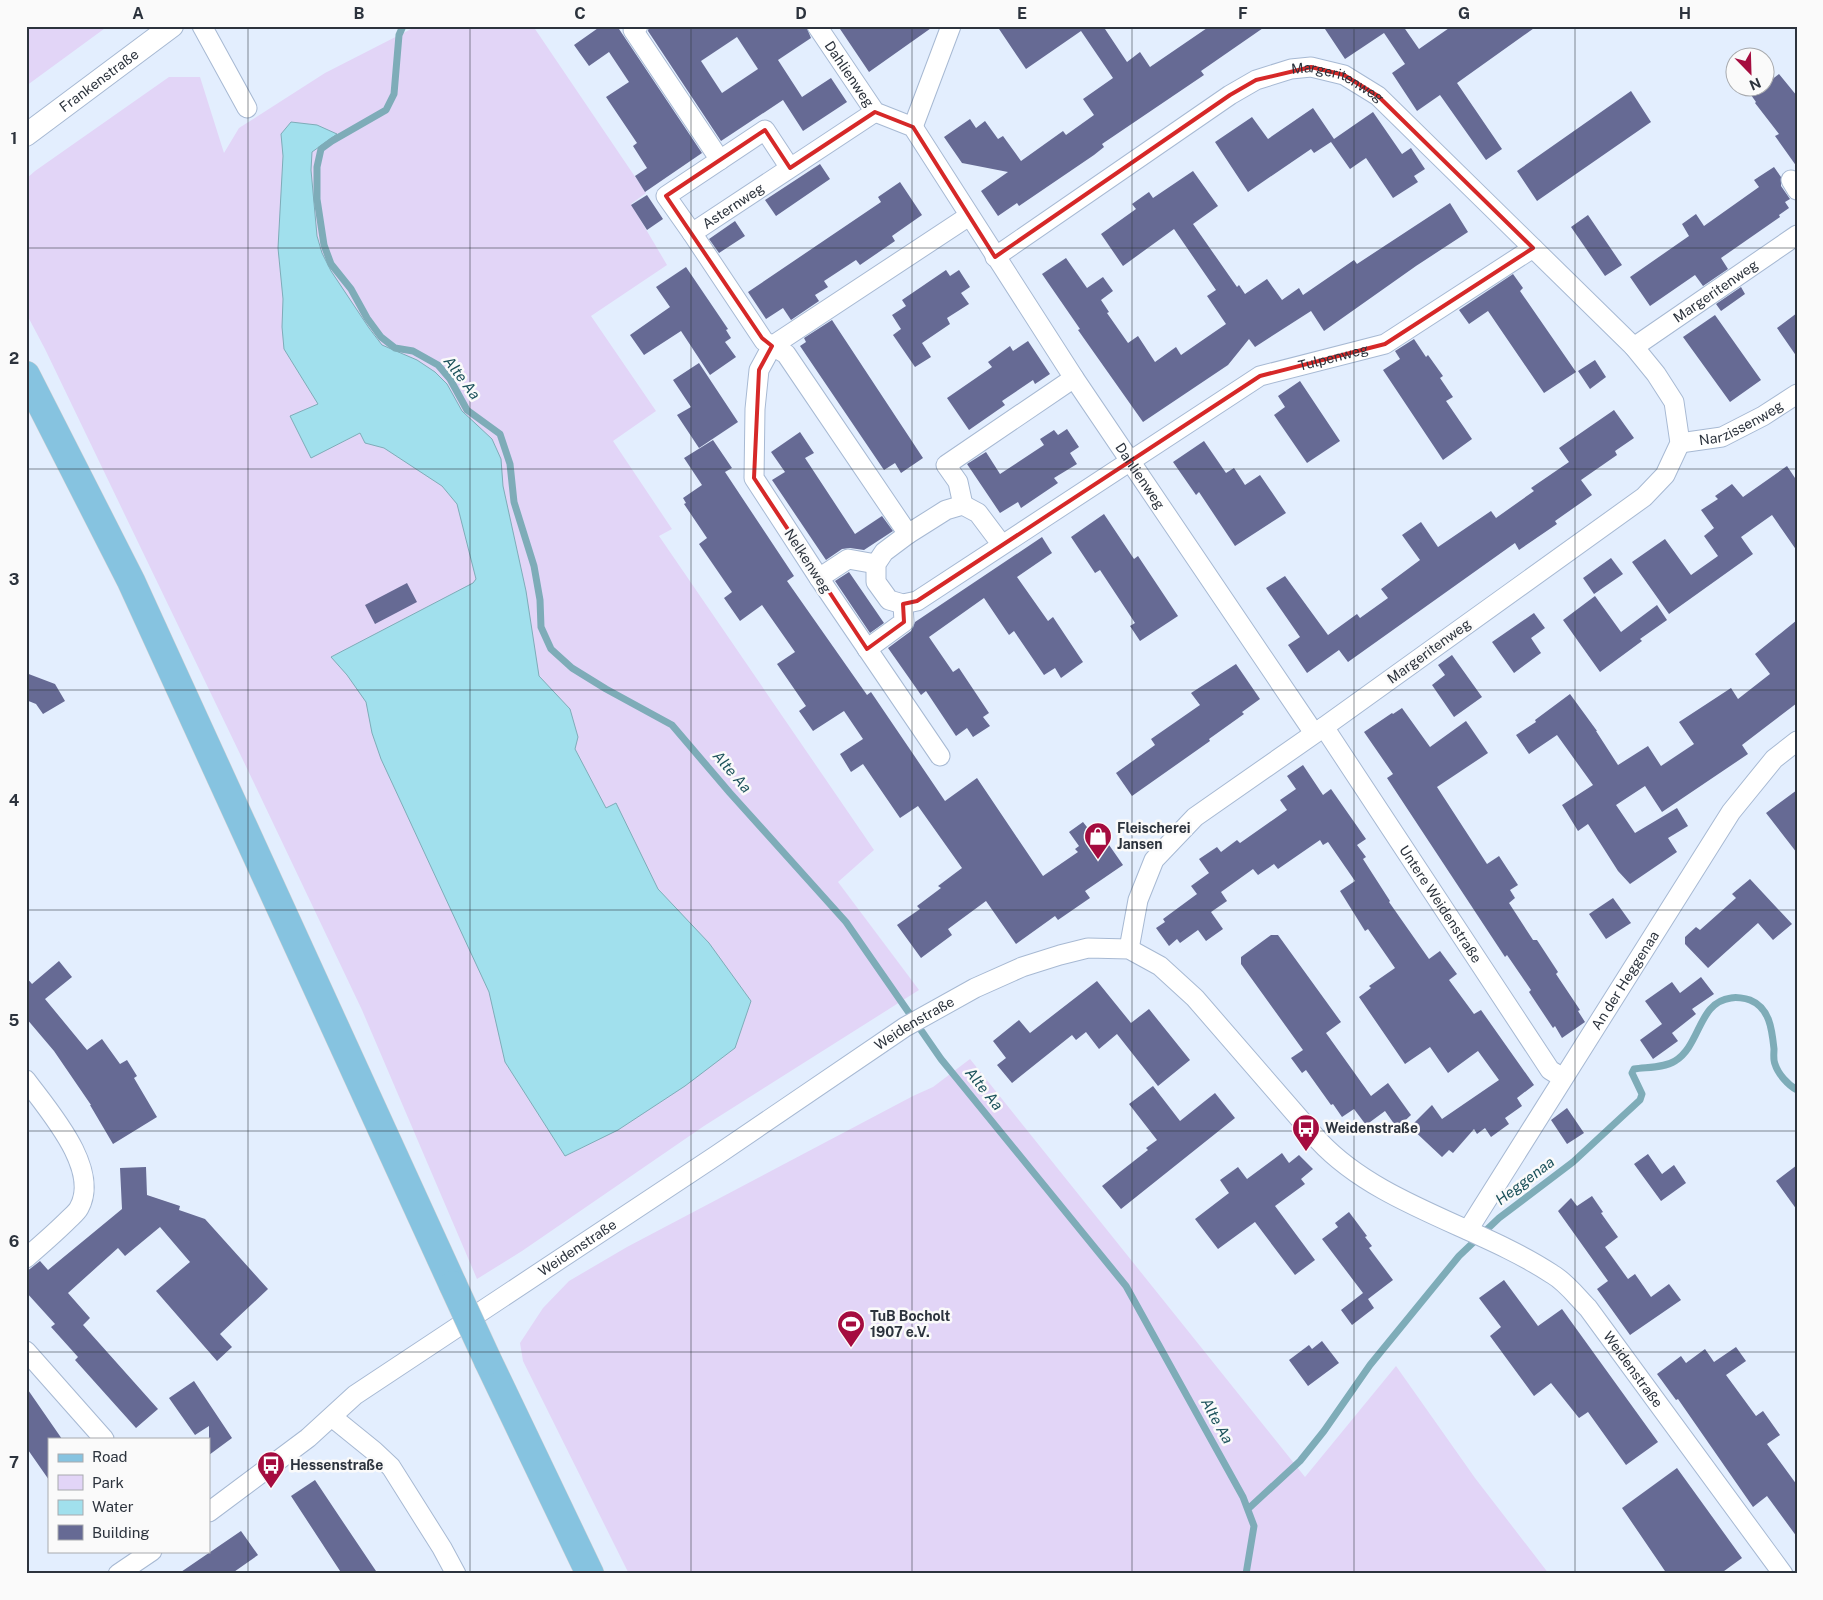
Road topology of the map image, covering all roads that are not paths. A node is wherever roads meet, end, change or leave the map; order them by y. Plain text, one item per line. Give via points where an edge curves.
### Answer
1 (172, 26) edge
2 (202, 26) edge
3 (638, 26) edge
4 (817, 26) edge
5 (951, 26) edge
6 (247, 108) dead end
7 (875, 112) junction
8 (913, 127) junction
9 (26, 135) edge
10 (720, 160) junction
11 (790, 168) junction
12 (969, 216) junction
13 (692, 233) junction
14 (1797, 235) edge
15 (1533, 248) junction
16 (995, 257) junction
17 (772, 346) junction
18 (1634, 347) junction
19 (26, 375) edge
20 (1074, 378) junction
21 (1797, 394) edge
22 (1680, 443) junction
23 (1130, 461) junction
24 (963, 505) junction
25 (908, 534) junction
26 (1002, 545) junction
27 (876, 564) junction
28 (819, 578) junction
29 (903, 604) junction
30 (867, 649) junction
31 (1319, 730) junction
32 (1797, 741) edge
33 (940, 756) dead end
34 (1129, 949) junction
35 (1563, 1078) junction
36 (26, 1080) edge
37 (1468, 1230) junction
38 (26, 1258) edge
39 (26, 1351) edge
40 (332, 1417) junction
41 (103, 1438) edge
42 (210, 1511) edge
43 (151, 1552) edge
44 (118, 1574) edge
45 (456, 1574) edge
46 (590, 1574) edge
47 (1783, 1574) edge

1 - 9 street, Frankenstraße
2 - 6 street
3 - 10 street via 633,30
4 - 7 street, Dahlienweg
5 - 8 street
7 - 8 street, Dahlienweg
7 - 11 street, Asternweg
8 - 12 street, Dahlienweg
10 - 11 street, Asternweg via 765,130
10 - 13 street, Asternweg via 666,196
11 - 13 street, Asternweg
12 - 16 street, Dahlienweg
12 - 17 street
13 - 17 street via 762,338
14 - 18 street, Margeritenweg
15 - 16 street, Margeritenweg via 1378,96 1344,75 1310,67 1291,69 1256,80 1230,95
15 - 18 street, Margeritenweg
15 - 23 street, Tulpenweg via 1385,344 1260,376
16 - 20 street, Dahlienweg
17 - 25 street via 786,354
17 - 28 street, Nelkenweg via 759,370 754,478
18 - 22 street, Margeritenweg via 1674,402
19 - 46 main road, bridge via 132,581 488,1361
20 - 23 street, Dahlienweg
20 - 24 street via 946,465 958,482
21 - 22 street, Narzissenweg via 1722,437
22 - 31 street, Margeritenweg via 1665,475 1644,497
23 - 26 street
23 - 31 street, Dahlienweg
24 - 25 street via 946,510
24 - 26 street via 978,513
25 - 27 street via 884,552
26 - 29 street via 917,601
27 - 28 street via 848,559
27 - 29 street via 876,582 890,600
28 - 30 street, Nelkenweg
29 - 30 street via 904,622
30 - 33 street, Nelkenweg
31 - 34 street, Margeritenweg via 1195,817 1154,860 1138,900
31 - 35 street, Untere Weidenstraße via 1550,1070
32 - 35 street, An der Heggenaa via 1774,759 1731,812
34 - 37 street, Weidenstraße via 1160,966 1194,998 1330,1152 1353,1171 1392,1194
34 - 40 street, Weidenstraße via 1088,948 1022,967 930,1012 355,1395
35 - 37 street, An der Heggenaa
36 - 38 street via 60,1126 80,1162 86,1186 79,1208
37 - 47 street, Weidenstraße via 1501,1244 1554,1275 1588,1308
39 - 41 street
40 - 42 street, Weidenstraße
40 - 45 street via 391,1467
43 - 44 street

